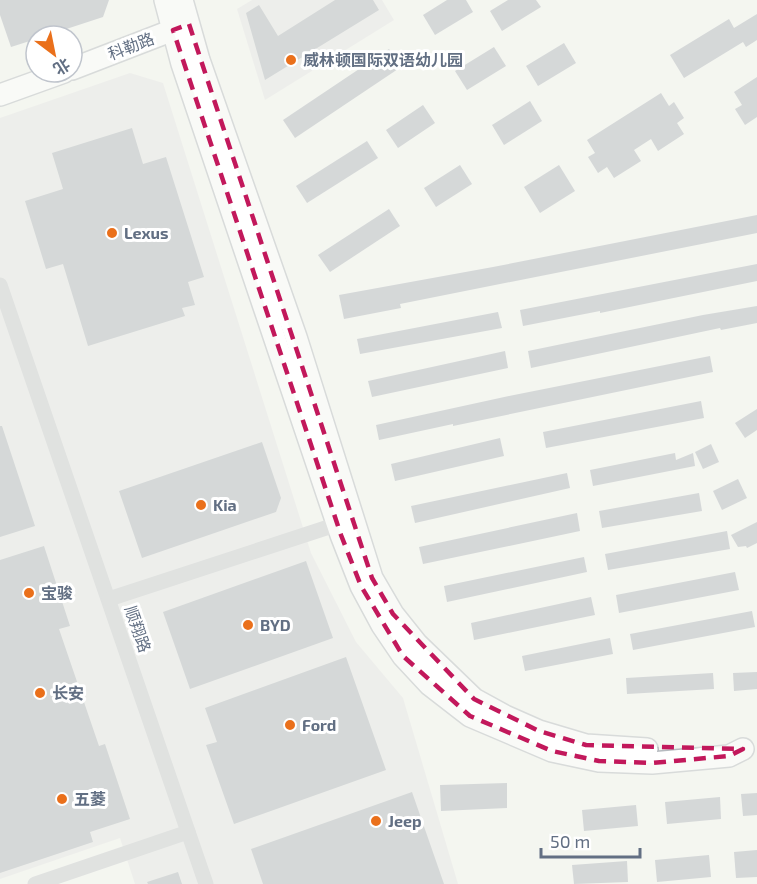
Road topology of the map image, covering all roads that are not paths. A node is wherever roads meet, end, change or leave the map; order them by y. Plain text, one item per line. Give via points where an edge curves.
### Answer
1 (165, 0) edge
2 (182, 0) edge
3 (182, 27) junction
4 (84, 64) edge
5 (31, 84) edge
6 (0, 95) edge
7 (0, 285) edge
8 (338, 524) junction
9 (109, 599) junction
10 (750, 748) edge
11 (188, 832) junction
12 (36, 884) edge
13 (206, 884) edge

1 - 3 street
2 - 3 street
3 - 4 street, 科勒路
3 - 8 street via 182,64
3 - 10 street via 199,60 296,337 372,578 393,614 417,644 474,699 539,731 586,745 638,749
5 - 6 street
7 - 9 street, 顺翔路
8 - 9 street
8 - 10 street via 361,586 403,656 430,685 470,716 552,751 599,761 652,763 729,756
9 - 11 street, 顺翔路
11 - 12 street
11 - 13 street, 顺翔路

